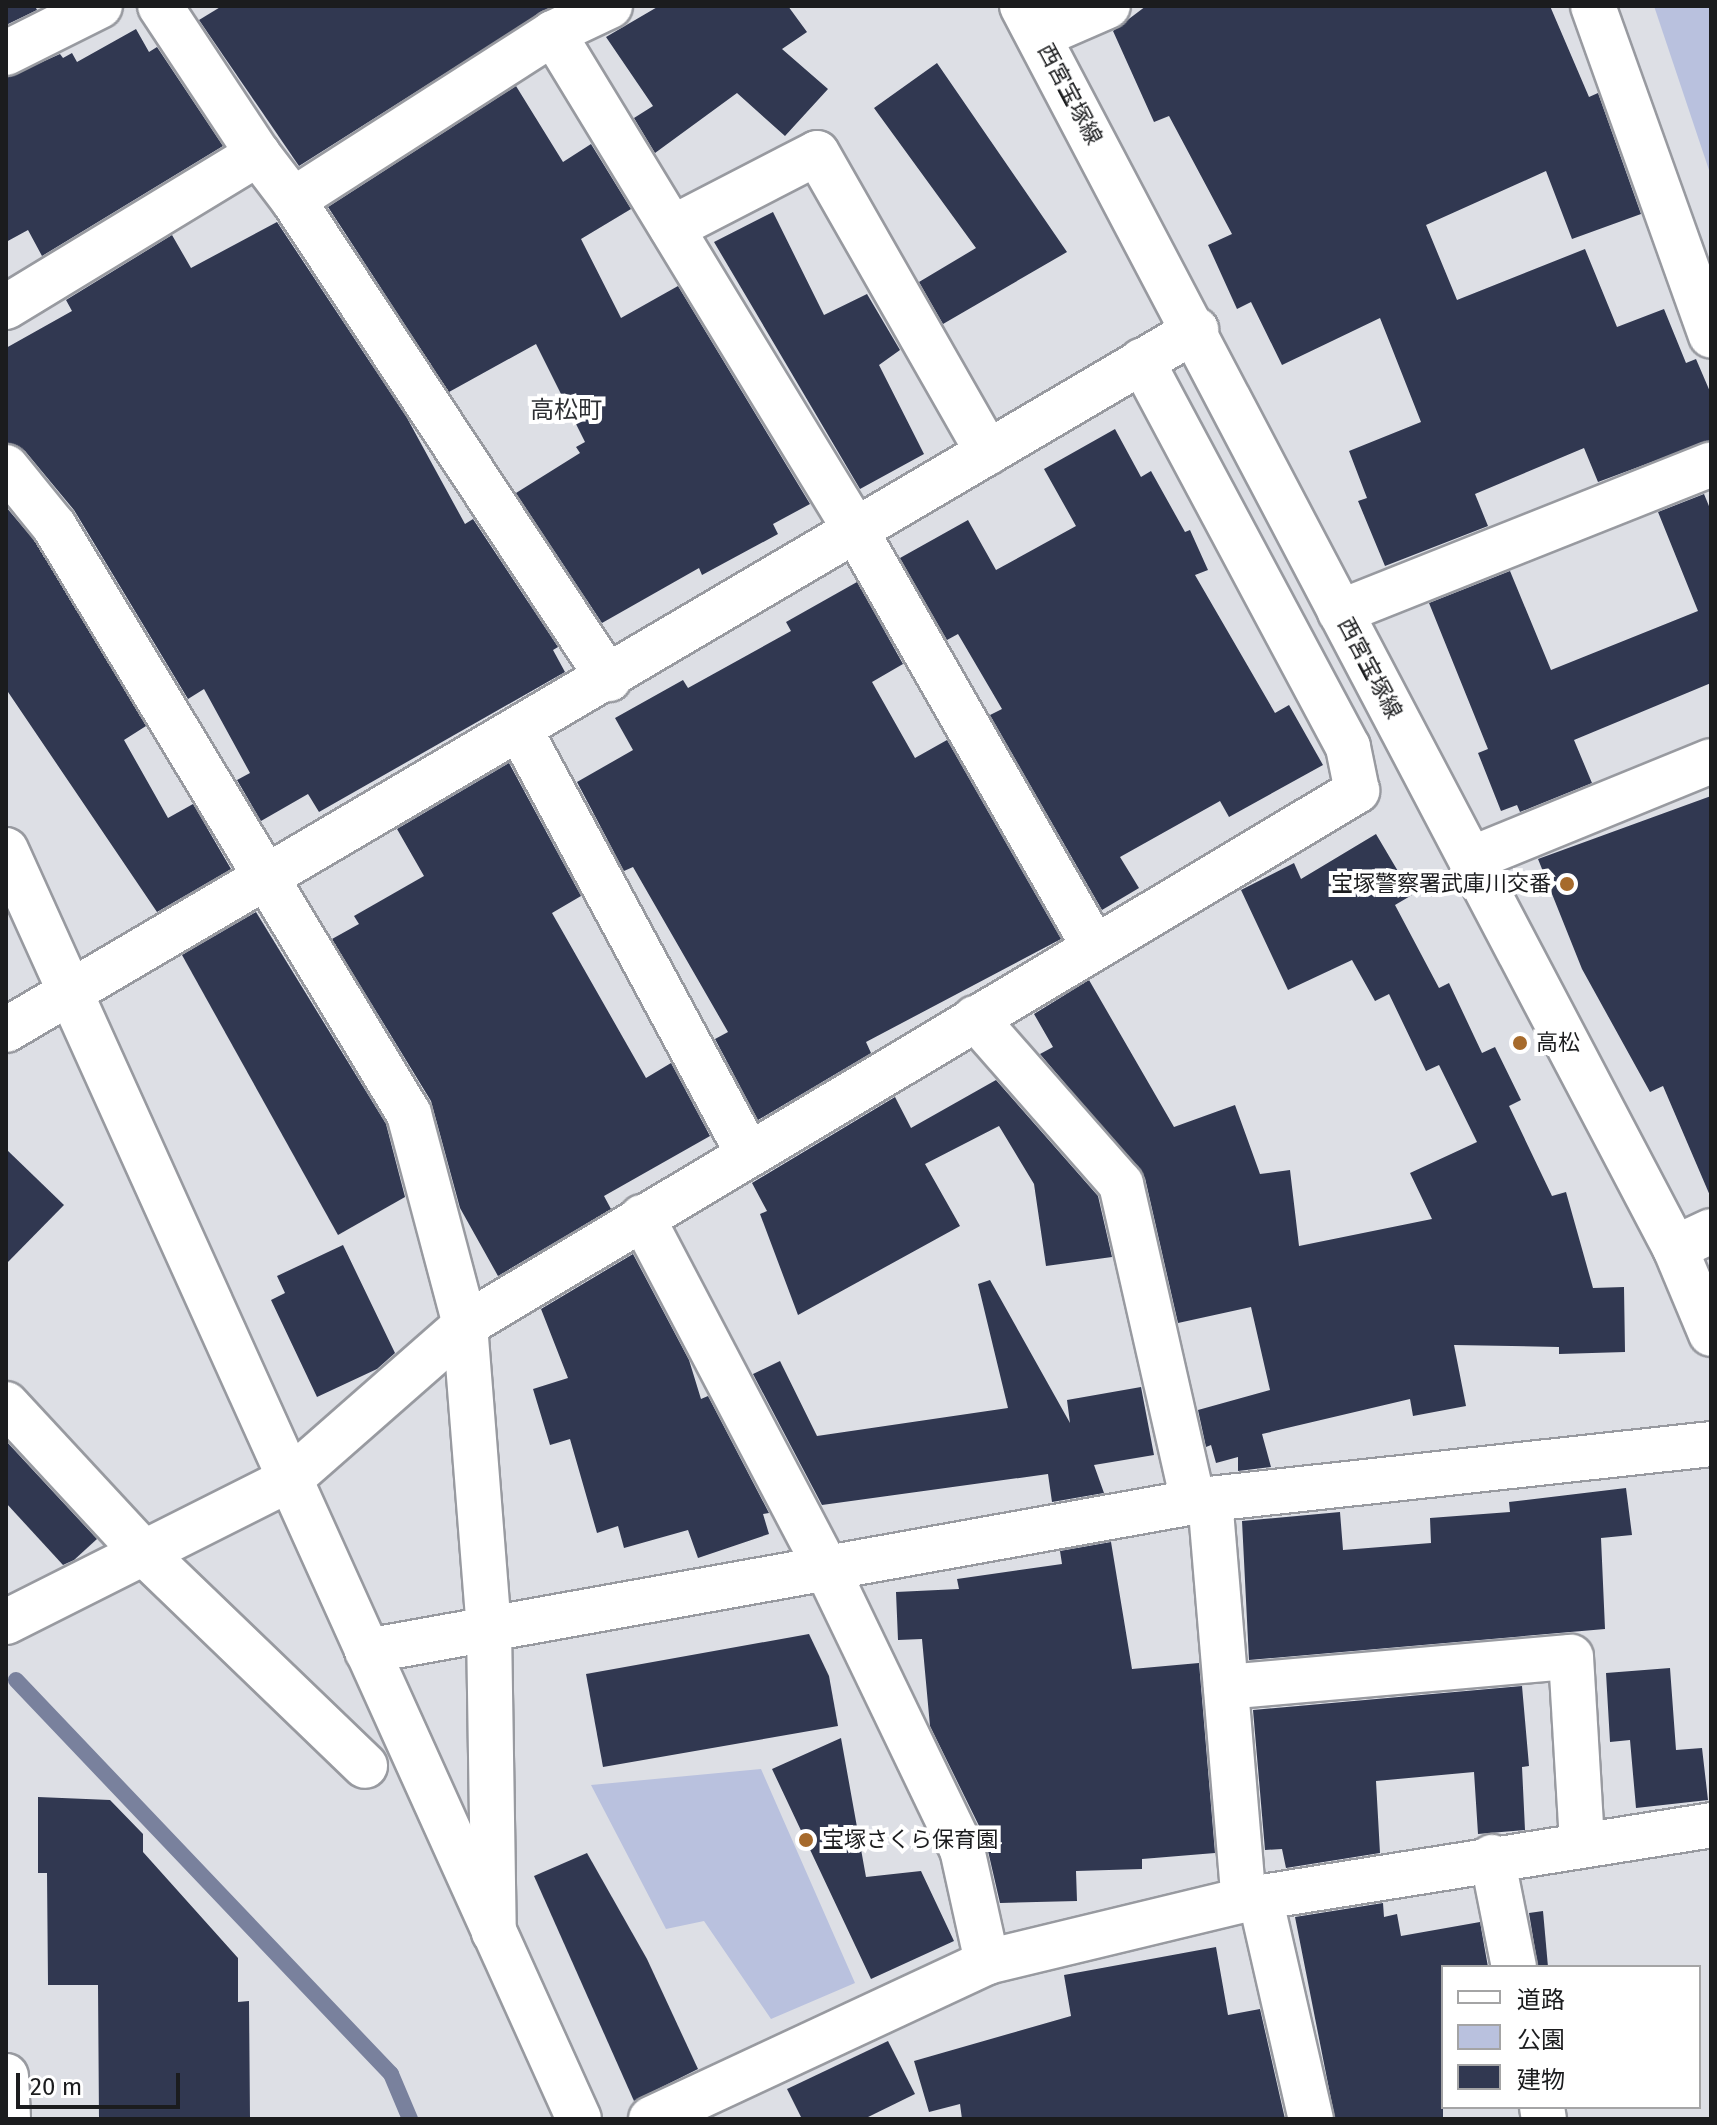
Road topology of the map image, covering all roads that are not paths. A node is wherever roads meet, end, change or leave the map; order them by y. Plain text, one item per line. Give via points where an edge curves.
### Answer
1 (100, 6) edge
2 (160, 6) edge
3 (610, 6) edge
4 (1108, 6) edge
5 (1593, 6) edge
6 (1030, 21) edge
7 (553, 33) junction
8 (6, 53) edge
9 (258, 154) junction
10 (293, 200) junction
11 (672, 228) junction
12 (6, 307) edge
13 (1196, 330) junction
14 (1711, 336) edge
15 (1142, 361) junction
16 (988, 453) junction
17 (1711, 464) edge
18 (6, 467) edge
19 (856, 531) junction
20 (1340, 612) junction
21 (609, 679) junction
22 (520, 730) junction
23 (1711, 761) edge
24 (6, 850) edge
25 (1471, 859) junction
26 (270, 877) junction
27 (1094, 947) junction
28 (69, 994) junction
29 (975, 1018) junction
30 (6, 1030) edge
31 (747, 1152) junction
32 (642, 1217) junction
33 (1693, 1240) edge
34 (465, 1325) junction
35 (1711, 1334) edge
36 (6, 1404) edge
37 (1711, 1444) edge
38 (290, 1479) junction
39 (1201, 1500) junction
40 (146, 1555) junction
41 (826, 1567) junction
42 (6, 1622) edge
43 (489, 1628) junction
44 (367, 1651) junction
45 (1226, 1687) junction
46 (365, 1766) dead end
47 (1711, 1825) edge
48 (1582, 1844) junction
49 (1492, 1857) junction
50 (1252, 1898) junction
51 (494, 1932) junction
52 (987, 1962) junction
53 (1514, 1965) edge
54 (6, 2076) edge
55 (8, 2119) edge
56 (579, 2119) edge
57 (651, 2119) edge
58 (1311, 2119) edge

1 - 8 street
2 - 9 street
3 - 7 street
4 - 6 street
5 - 14 street
6 - 13 street, 西宮宝塚線
7 - 10 street
7 - 11 street
9 - 10 street
9 - 12 street
10 - 21 street
11 - 16 street via 817,153
11 - 19 street
13 - 15 street
13 - 20 street, 西宮宝塚線
15 - 16 street
15 - 27 street via 1348,747 1357,791
16 - 19 street
17 - 20 street
18 - 26 street via 54,526
19 - 21 street
19 - 27 street
20 - 25 street, 西宮宝塚線
21 - 22 street
22 - 26 street
22 - 31 street
23 - 25 street
24 - 28 street
25 - 33 street, 西宮宝塚線
26 - 28 street
26 - 34 street via 409,1114
27 - 29 street
28 - 30 street
28 - 38 street
29 - 31 street
29 - 39 street via 1121,1184
31 - 32 street
32 - 34 street
32 - 41 street
33 - 35 street, 西宮宝塚線
34 - 38 street
34 - 43 street
36 - 40 street
37 - 39 street
38 - 40 street
38 - 44 street
39 - 41 street
39 - 45 street
40 - 42 street
40 - 46 street
41 - 43 street
41 - 52 street via 962,1849
43 - 44 street
43 - 51 street
44 - 51 street
45 - 48 street via 1571,1657
45 - 50 street
47 - 48 street
48 - 49 street
49 - 50 street
49 - 53 street
50 - 52 street
50 - 58 street
51 - 56 street
52 - 57 street
54 - 55 street

